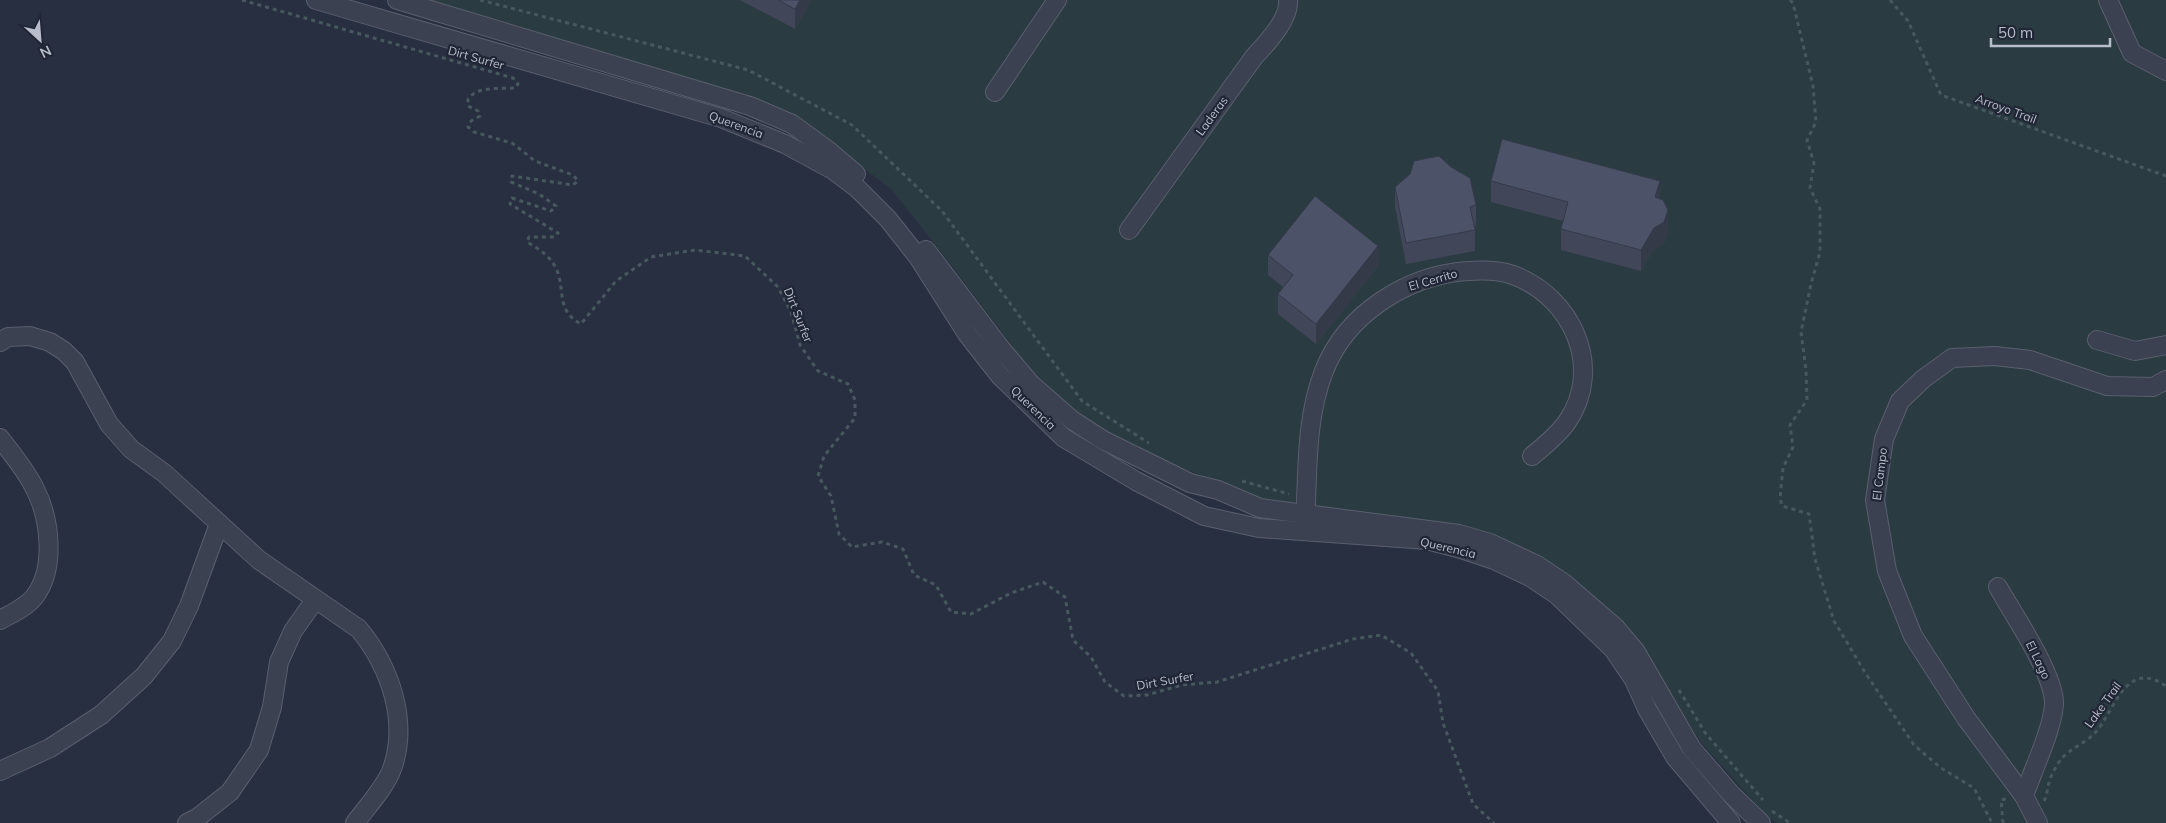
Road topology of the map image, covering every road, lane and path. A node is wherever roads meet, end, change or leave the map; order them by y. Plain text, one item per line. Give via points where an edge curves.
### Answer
1 (242, 0) edge
2 (316, 0) edge
3 (397, 0) edge
4 (480, 0) edge
5 (1056, 0) edge
6 (1288, 0) edge
7 (1790, 0) edge
8 (1890, 0) edge
9 (2108, 0) edge
10 (350, 5) edge
11 (2166, 70) edge
12 (995, 92) dead end
13 (2166, 176) edge
14 (877, 199) junction
15 (1129, 230) dead end
16 (2097, 340) dead end
17 (0, 342) edge
18 (2166, 346) edge
19 (2166, 380) edge
20 (0, 438) edge
21 (1154, 446) dead end
22 (1532, 456) dead end
23 (1232, 478) dead end
24 (1306, 506) junction
25 (219, 524) junction
26 (1305, 533) junction
27 (1998, 587) dead end
28 (315, 600) junction
29 (0, 620) edge
30 (1675, 684) dead end
31 (2166, 686) edge
32 (0, 771) edge
33 (2024, 796) junction
34 (2035, 817) edge
35 (187, 823) edge
36 (355, 823) edge
37 (1494, 823) edge
38 (1731, 823) edge
39 (1762, 823) edge
40 (1790, 823) edge
41 (1992, 823) edge

1 - 37 path, Dirt Surfer via 513,78 518,84 514,88 472,93 468,106 478,111 480,116 468,127 474,132 512,143 535,162 573,175 578,181 573,185 512,176 511,182 539,194 556,206 551,211 512,198 510,204 558,233 554,237 529,238 527,242 546,253 556,269 563,306 571,318 581,324 616,281 651,257 695,250 745,256 778,287 800,345 818,371 848,384 856,400 855,418 824,456 818,476 831,496 840,534 852,547 882,542 903,549 914,575 936,585 951,612 972,614 1010,593 1043,582 1065,597 1073,640 1091,657 1105,682 1124,696 1217,682 1353,639 1381,635 1411,654 1438,691 1443,723 1473,804
2 - 10 street, Querencia
3 - 14 street, Querencia via 750,106 792,124 829,151
4 - 21 path via 748,70 852,125 942,211 1082,401
5 - 12 street
6 - 15 street, Laderas via 1289,5 1277,32 1254,57
7 - 41 path via 1813,86 1816,122 1807,140 1814,163 1810,188 1820,209 1820,252 1801,332 1807,400 1790,425 1793,447 1783,468 1780,498 1782,506 1809,514 1815,559 1834,621 1866,674 1914,745 1941,768 1974,788
8 - 13 path, Arroyo Trail via 1908,21 1941,94
9 - 11 street via 2132,53
10 - 14 street, Querencia via 721,118 785,144 825,165
14 - 24 street, Querencia via 912,232 1031,384 1072,420 1103,440 1190,483 1218,490 1260,508
14 - 26 street, Querencia via 966,334 1000,376 1064,438 1136,481 1204,516 1259,528
16 - 18 street via 2135,351
17 - 25 street via 8,337 30,336 50,342 64,351 75,362 109,424 131,449
19 - 33 street, El Campo via 2153,387 2107,386 2030,360 1995,356 1952,358 1900,401 1884,439 1876,500 1887,571 1913,636 1966,718
20 - 29 street via 36,490 48,530 49,562 35,597
22 - 24 street, El Cerrito via 1567,422 1578,400 1583,374 1577,336 1558,304 1530,283 1512,274 1494,271 1452,272 1405,288 1377,303 1345,334 1324,370 1317,390
23 - 24 path
24 - 26 street, El Cerrito
24 - 39 street, Querencia via 1467,536 1517,554 1564,582 1615,627 1636,652 1692,750
25 - 28 street via 259,560
25 - 32 street via 189,606 172,640 144,676 101,715 50,748
26 - 38 street, Querencia via 1427,540 1494,560 1557,594 1613,649 1634,680 1675,757
27 - 33 street, El Lago via 2034,650 2048,680 2054,703 2050,724
28 - 35 street via 293,631 279,662 272,707 259,750 230,792
28 - 36 street via 358,629 371,643 399,715 399,741 392,770
30 - 40 path via 1706,734 1772,810
31 - 34 path, Lake Trail via 2158,680 2142,678 2128,684 2095,732 2061,759 2049,781 2046,800
33 - 34 street, El Campo

